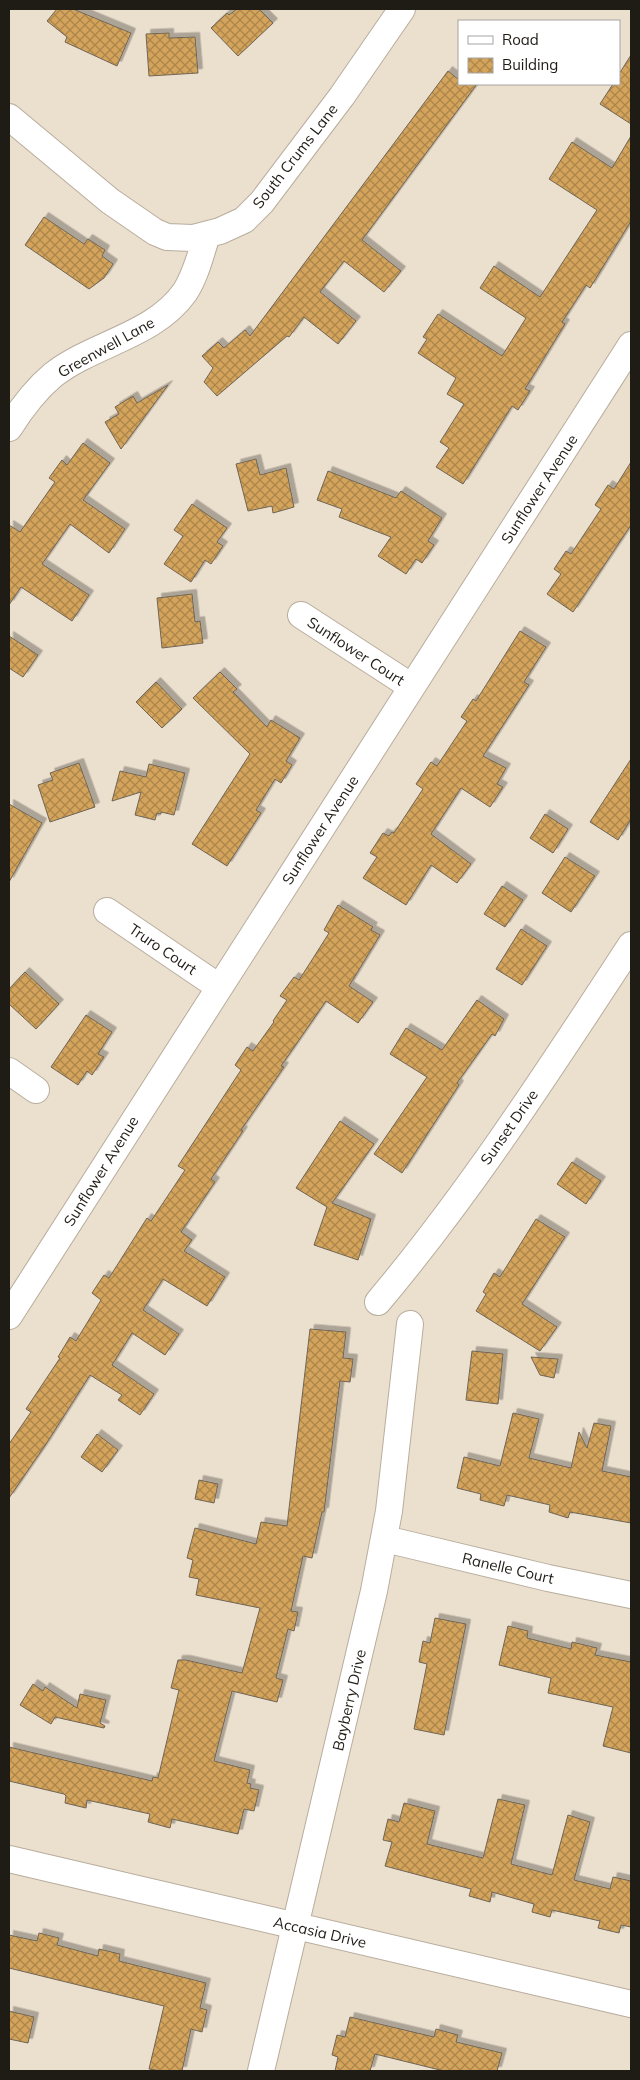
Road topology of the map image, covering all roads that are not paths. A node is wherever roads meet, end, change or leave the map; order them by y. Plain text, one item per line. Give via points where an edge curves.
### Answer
1 (402, 9) edge
2 (9, 117) edge
3 (207, 235) junction
4 (631, 345) edge
5 (9, 428) edge
6 (301, 615) dead end
7 (412, 687) junction
8 (107, 911) dead end
9 (631, 945) edge
10 (219, 987) junction
11 (9, 1071) edge
12 (36, 1090) dead end
13 (378, 1302) dead end
14 (9, 1316) edge
15 (410, 1324) dead end
16 (385, 1539) junction
17 (631, 1595) edge
18 (9, 1859) edge
19 (296, 1927) junction
20 (631, 2004) edge
21 (261, 2071) edge

1 - 3 street, South Crums Lane via 327,117 262,202 244,220
2 - 3 street, South Crums Lane via 144,226 167,237
3 - 5 street, Greenwell Lane via 190,283 161,316 54,375 35,393
4 - 7 street, Sunflower Avenue
6 - 7 street, Sunflower Court
7 - 10 street, Sunflower Avenue
8 - 10 street, Truro Court
9 - 13 street, Sunset Drive via 477,1172
10 - 14 street, Sunflower Avenue
11 - 12 street
15 - 16 street, Bayberry Drive
16 - 17 street, Ranelle Court
16 - 19 street, Bayberry Drive
18 - 19 street, Accasia Drive
19 - 20 street, Accasia Drive
19 - 21 street, Bayberry Drive

